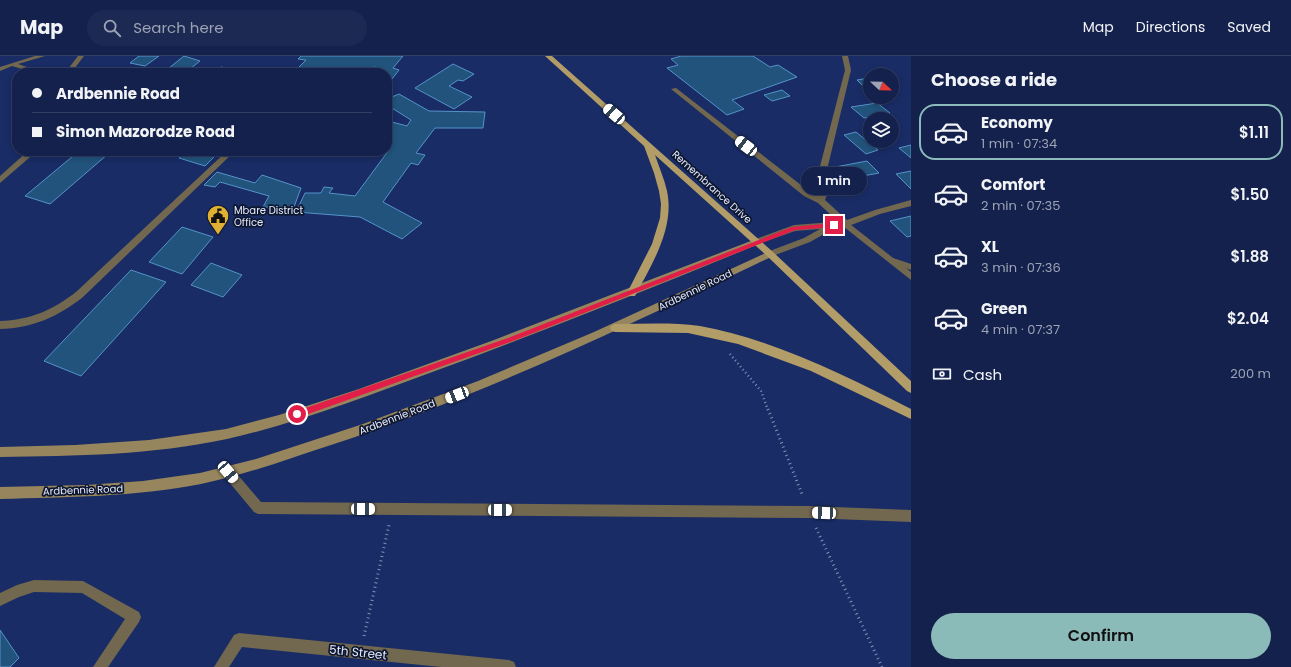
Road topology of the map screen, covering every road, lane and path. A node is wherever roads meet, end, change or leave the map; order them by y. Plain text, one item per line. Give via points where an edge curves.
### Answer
1 (42, 56) edge
2 (80, 56) edge
3 (548, 56) edge
4 (845, 56) edge
5 (0, 61) edge
6 (11, 64) junction
7 (25, 68) edge
8 (72, 68) edge
9 (0, 69) edge
10 (674, 89) dead end
11 (647, 144) junction
12 (27, 156) edge
13 (226, 156) edge
14 (0, 180) edge
15 (821, 201) junction
16 (911, 203) edge
17 (846, 224) junction
18 (834, 225) junction
19 (756, 242) junction
20 (770, 254) junction
21 (893, 261) junction
22 (911, 267) edge
23 (911, 277) edge
24 (632, 293) junction
25 (0, 325) edge
26 (615, 328) junction
27 (911, 388) edge
28 (911, 414) edge
29 (0, 452) edge
30 (228, 472) junction
31 (0, 493) edge
32 (393, 509) junction
33 (911, 516) edge
34 (0, 600) edge
35 (354, 652) junction
36 (100, 667) edge
37 (221, 667) edge
38 (509, 667) edge

1 - 6 street
2 - 8 street
3 - 11 main road, Remembrance Drive
4 - 15 street via 848,70 822,174
5 - 6 street
6 - 7 street
6 - 9 street
10 - 15 street via 807,194
11 - 19 main road, Remembrance Drive
11 - 24 main road via 663,192 664,215 656,246
12 - 14 street
13 - 25 street via 68,304 38,318
15 - 17 street
16 - 17 street
17 - 18 street
17 - 21 street
18 - 19 street via 794,228
18 - 20 street via 807,240
19 - 20 main road, Remembrance Drive
19 - 24 main road, Ardbennie Road
20 - 26 main road, Ardbennie Road
20 - 27 main road, Remembrance Drive
21 - 22 street
21 - 23 street
24 - 29 main road, Ardbennie Road via 267,425 198,439 131,448
26 - 28 main road via 670,328 712,332 807,363
26 - 30 main road, Ardbennie Road via 527,367 372,428
30 - 31 main road, Ardbennie Road via 134,488
30 - 32 street via 258,508
32 - 33 street via 809,512
32 - 35 path via 364,636
34 - 36 street via 17,590 34,586 83,587 134,617
35 - 37 street, 5th Street via 239,640
35 - 38 street, 5th Street

